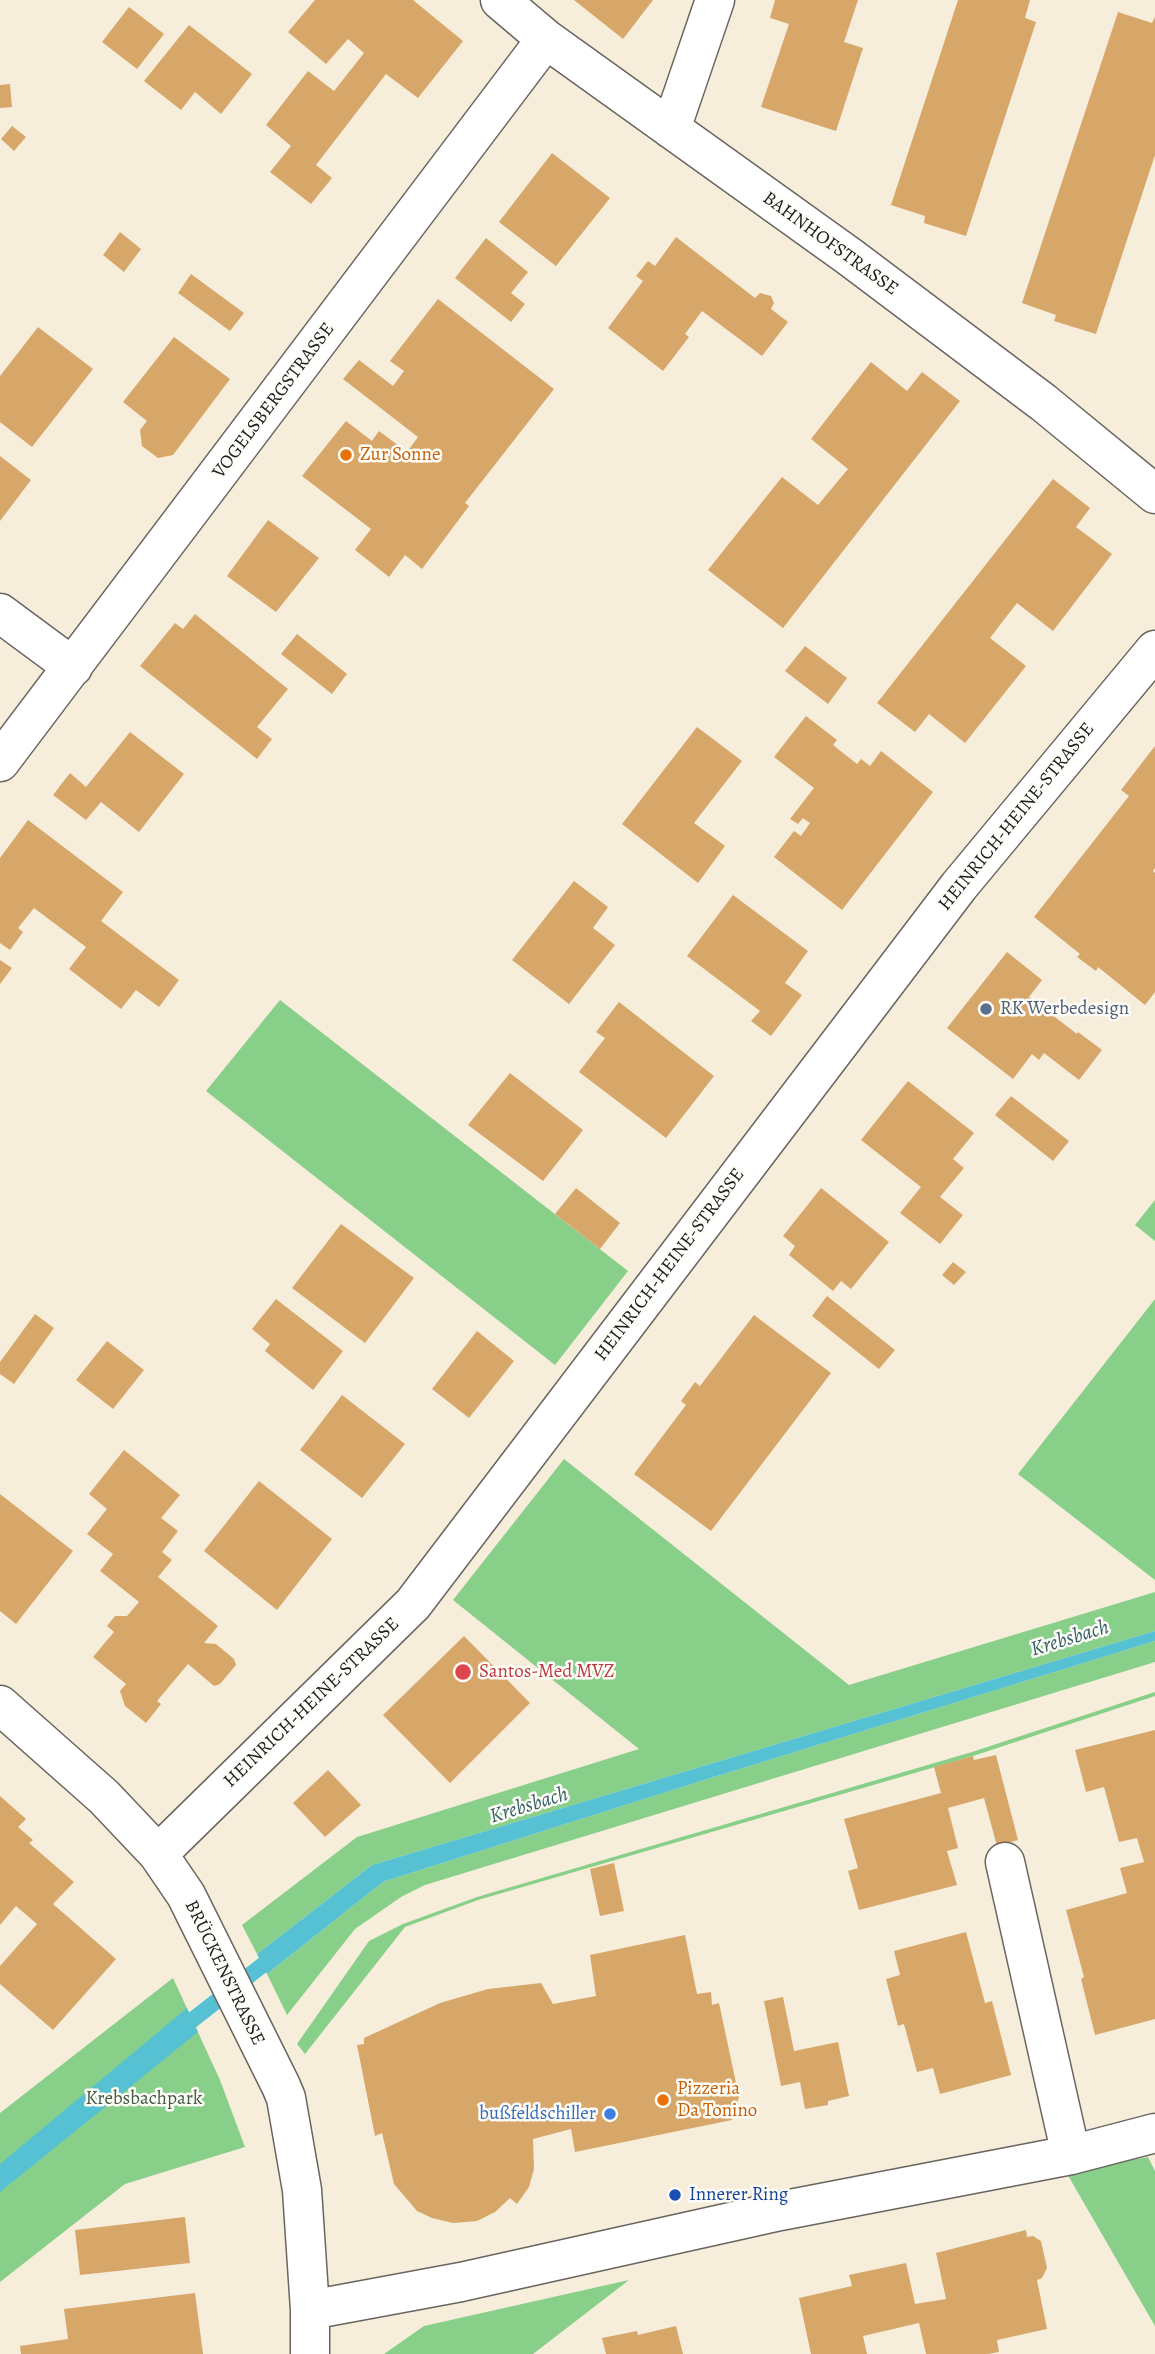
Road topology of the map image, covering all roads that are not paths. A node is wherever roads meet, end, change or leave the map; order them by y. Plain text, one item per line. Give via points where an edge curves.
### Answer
1 (500, 0) edge
2 (715, 0) edge
3 (546, 39) junction
4 (671, 129) junction
5 (1155, 494) edge
6 (0, 613) edge
7 (1155, 650) edge
8 (73, 667) junction
9 (0, 762) edge
10 (0, 1705) edge
11 (158, 1854) junction
12 (1005, 1861) dead end
13 (1155, 2133) edge
14 (1071, 2155) junction
15 (310, 2310) junction
16 (310, 2354) edge

1 - 3 street, BAHNHOFSTRASSE
2 - 4 street
3 - 4 street, BAHNHOFSTRASSE
3 - 8 street, VOGELSBERGSTRASSE
4 - 5 street, BAHNHOFSTRASSE via 941,325
6 - 8 street
7 - 11 street, HEINRICH-HEINE-STRASSE via 959,886 413,1604
8 - 9 street, VOGELSBERGSTRASSE
10 - 11 street, BRÜCKENSTRASSE via 104,1797
11 - 15 street, BRÜCKENSTRASSE via 186,1895 286,2098 302,2190
12 - 14 street
13 - 14 street
14 - 15 street
15 - 16 street

